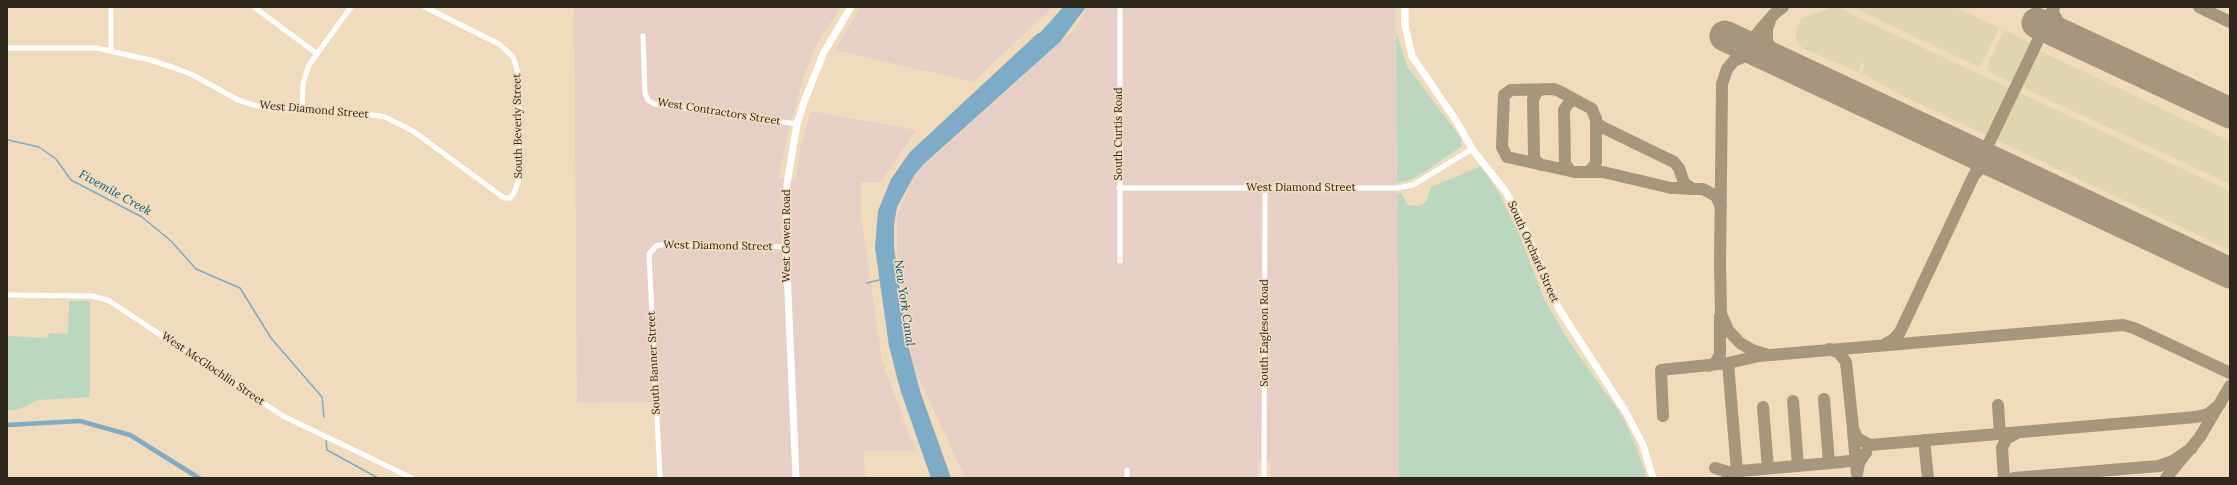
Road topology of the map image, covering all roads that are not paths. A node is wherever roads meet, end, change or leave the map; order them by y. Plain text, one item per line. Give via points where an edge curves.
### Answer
1 (111, 7) edge
2 (254, 7) edge
3 (351, 7) edge
4 (425, 7) edge
5 (851, 7) edge
6 (1120, 7) edge
7 (1405, 7) edge
8 (643, 36) dead end
9 (7, 48) edge
10 (111, 50) junction
11 (316, 53) junction
12 (302, 111) junction
13 (797, 124) junction
14 (1472, 150) junction
15 (1119, 188) junction
16 (1265, 188) junction
17 (510, 198) joint
18 (786, 247) junction
19 (652, 249) joint
20 (1120, 261) dead end
21 (7, 295) edge
22 (1127, 470) dead end
23 (412, 478) edge
24 (660, 478) edge
25 (796, 478) edge
26 (1127, 478) edge
27 (1264, 478) edge
28 (1653, 478) edge

1 - 10 street
2 - 11 street
3 - 11 street
4 - 17 street, South Beverly Street via 499,44 513,57 519,76 520,176
5 - 13 main road, West Gowen Road via 824,52
6 - 15 street, South Curtis Road
7 - 14 main road, South Orchard Street via 1405,25 1412,56 1457,122
8 - 13 street, West Contractors Street via 644,93 654,104
9 - 10 street, West Diamond Street
10 - 12 street, West Diamond Street via 193,75 254,106
11 - 12 street via 305,74
12 - 17 street, West Diamond Street via 385,117 413,131 504,198
13 - 18 main road, West Gowen Road via 787,184
14 - 16 street, West Diamond Street via 1414,185 1397,188
14 - 28 main road, South Orchard Street via 1506,192 1521,220 1558,309 1627,414 1643,445
15 - 16 street, West Diamond Street
15 - 20 street, South Curtis Road
16 - 27 street, South Eagleson Road
18 - 19 street, West Diamond Street via 667,244
18 - 25 main road, West Gowen Road
19 - 24 street, South Banner Street via 648,260
21 - 23 street, West McGlochlin Street via 92,296 108,300 283,416
22 - 26 street

